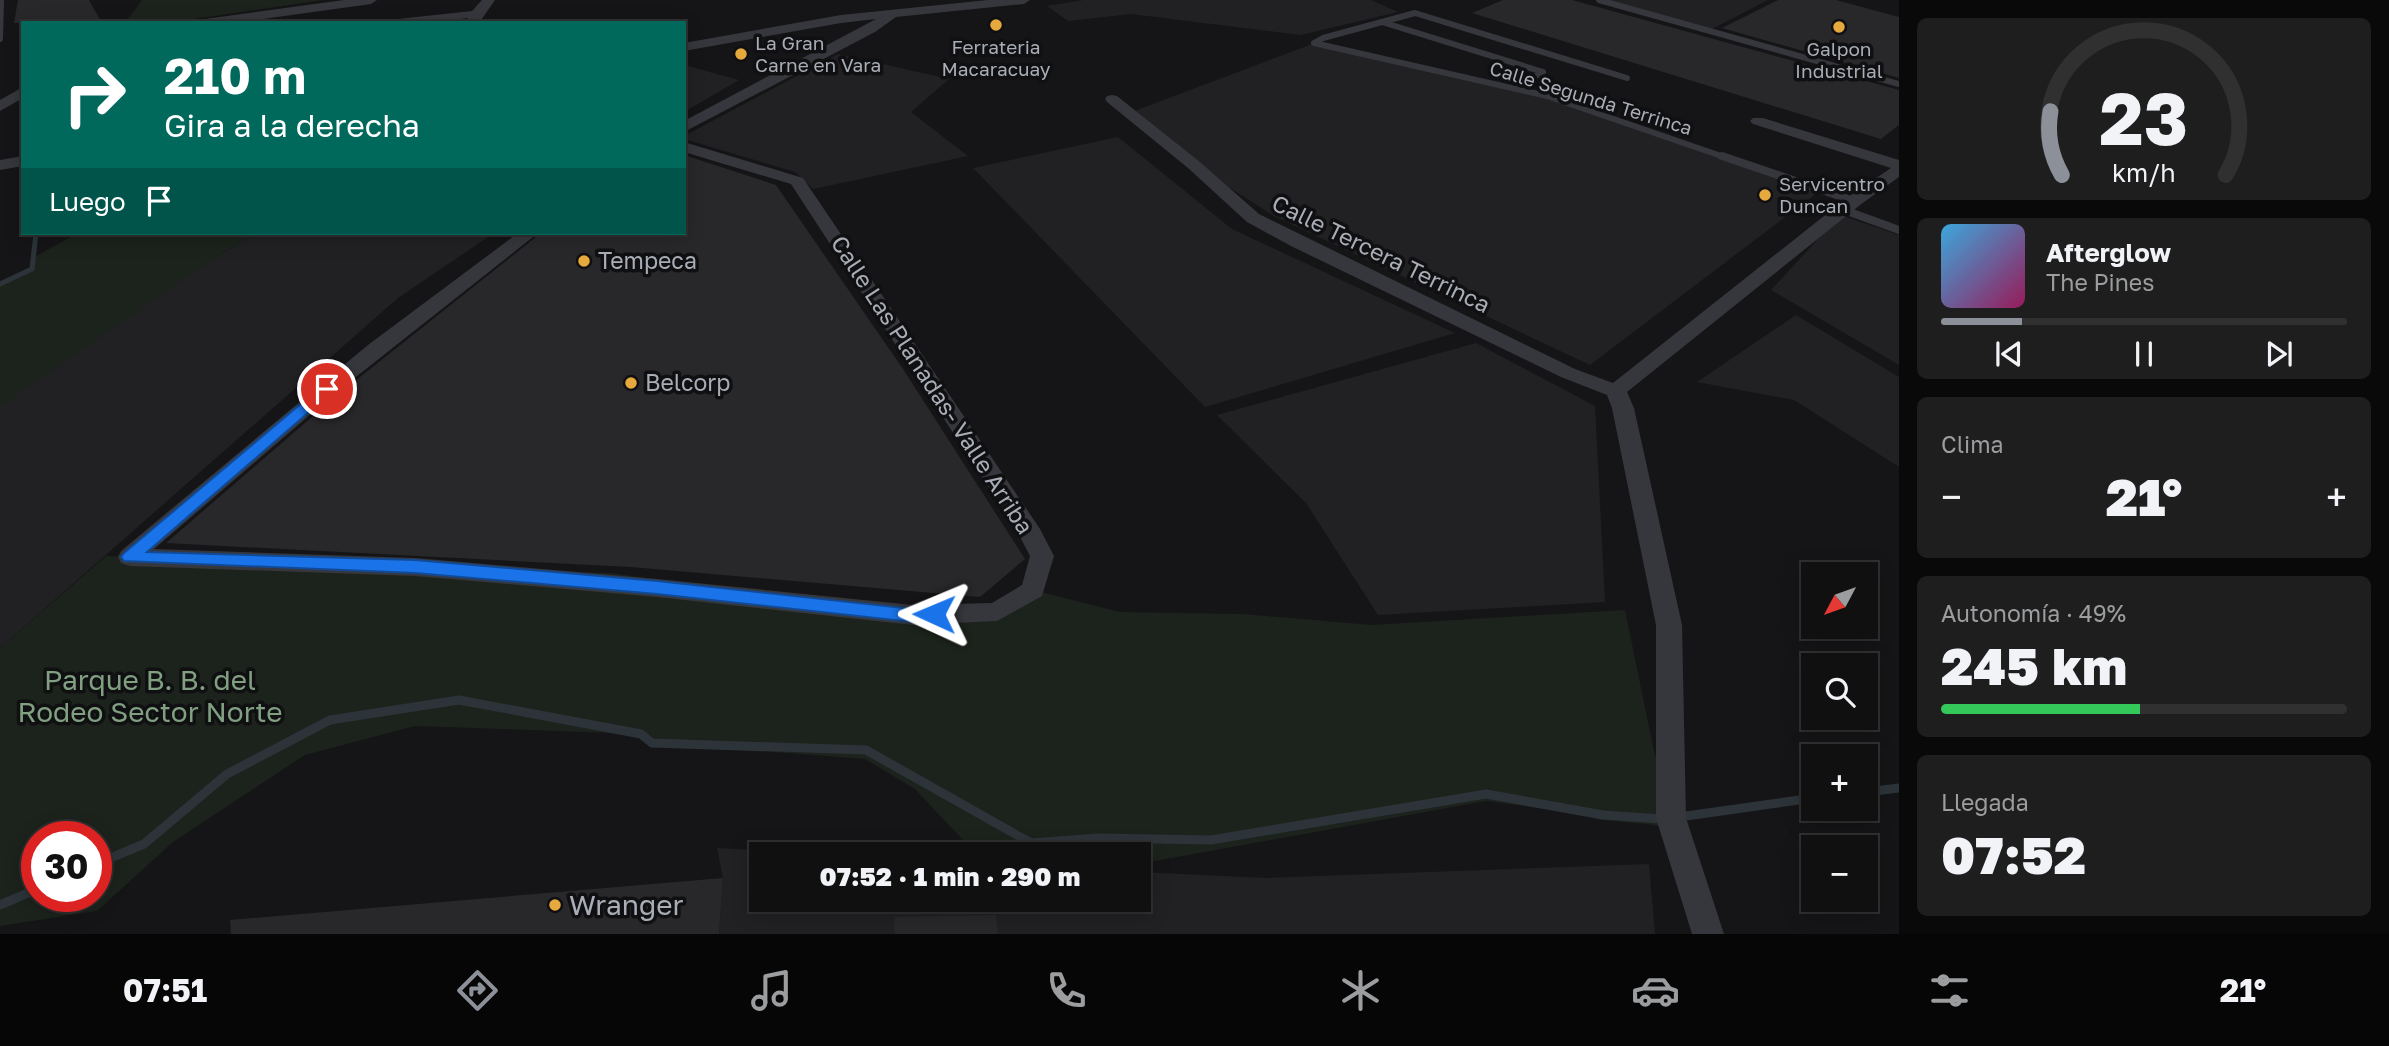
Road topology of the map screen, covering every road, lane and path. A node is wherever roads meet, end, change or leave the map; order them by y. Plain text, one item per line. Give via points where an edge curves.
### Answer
1 (1, 0) edge
2 (371, 0) edge
3 (443, 0) edge
4 (483, 0) edge
5 (489, 0) edge
6 (1024, 0) edge
7 (1599, 0) edge
8 (900, 12) junction
9 (429, 20) edge
10 (469, 20) edge
11 (219, 21) edge
12 (1380, 22) junction
13 (0, 38) edge
14 (686, 47) edge
15 (1627, 78) dead end
16 (1524, 83) dead end
17 (1899, 85) edge
18 (21, 92) edge
19 (1112, 99) dead end
20 (0, 107) edge
21 (21, 109) edge
22 (0, 113) edge
23 (1758, 121) dead end
24 (686, 126) edge
25 (686, 148) edge
26 (21, 161) edge
27 (0, 165) edge
28 (1899, 167) edge
29 (1849, 206) junction
30 (1899, 230) edge
31 (526, 235) edge
32 (1616, 391) junction
33 (1708, 934) edge

1 - 13 lane
2 - 11 street
3 - 9 street
4 - 10 street
5 - 10 street
6 - 8 street
7 - 17 lane
8 - 14 street
8 - 24 street
9 - 10 street
12 - 15 lane via 1415,13
12 - 16 lane via 1543,72
12 - 29 lane, Calle Segunda Terrinca via 1314,43 1547,96
18 - 20 street
19 - 32 street, Calle Tercera Terrinca via 1252,218 1568,373
21 - 22 street
23 - 28 street
25 - 31 street, Calle Las Planadas- Valle Arriba via 797,181 1028,528 1042,556 1033,590 997,612 913,615 415,566 130,557 446,292
26 - 27 street
28 - 29 street
29 - 30 lane, Calle Segunda Terrinca
29 - 32 street
32 - 33 street via 1669,625 1671,818

